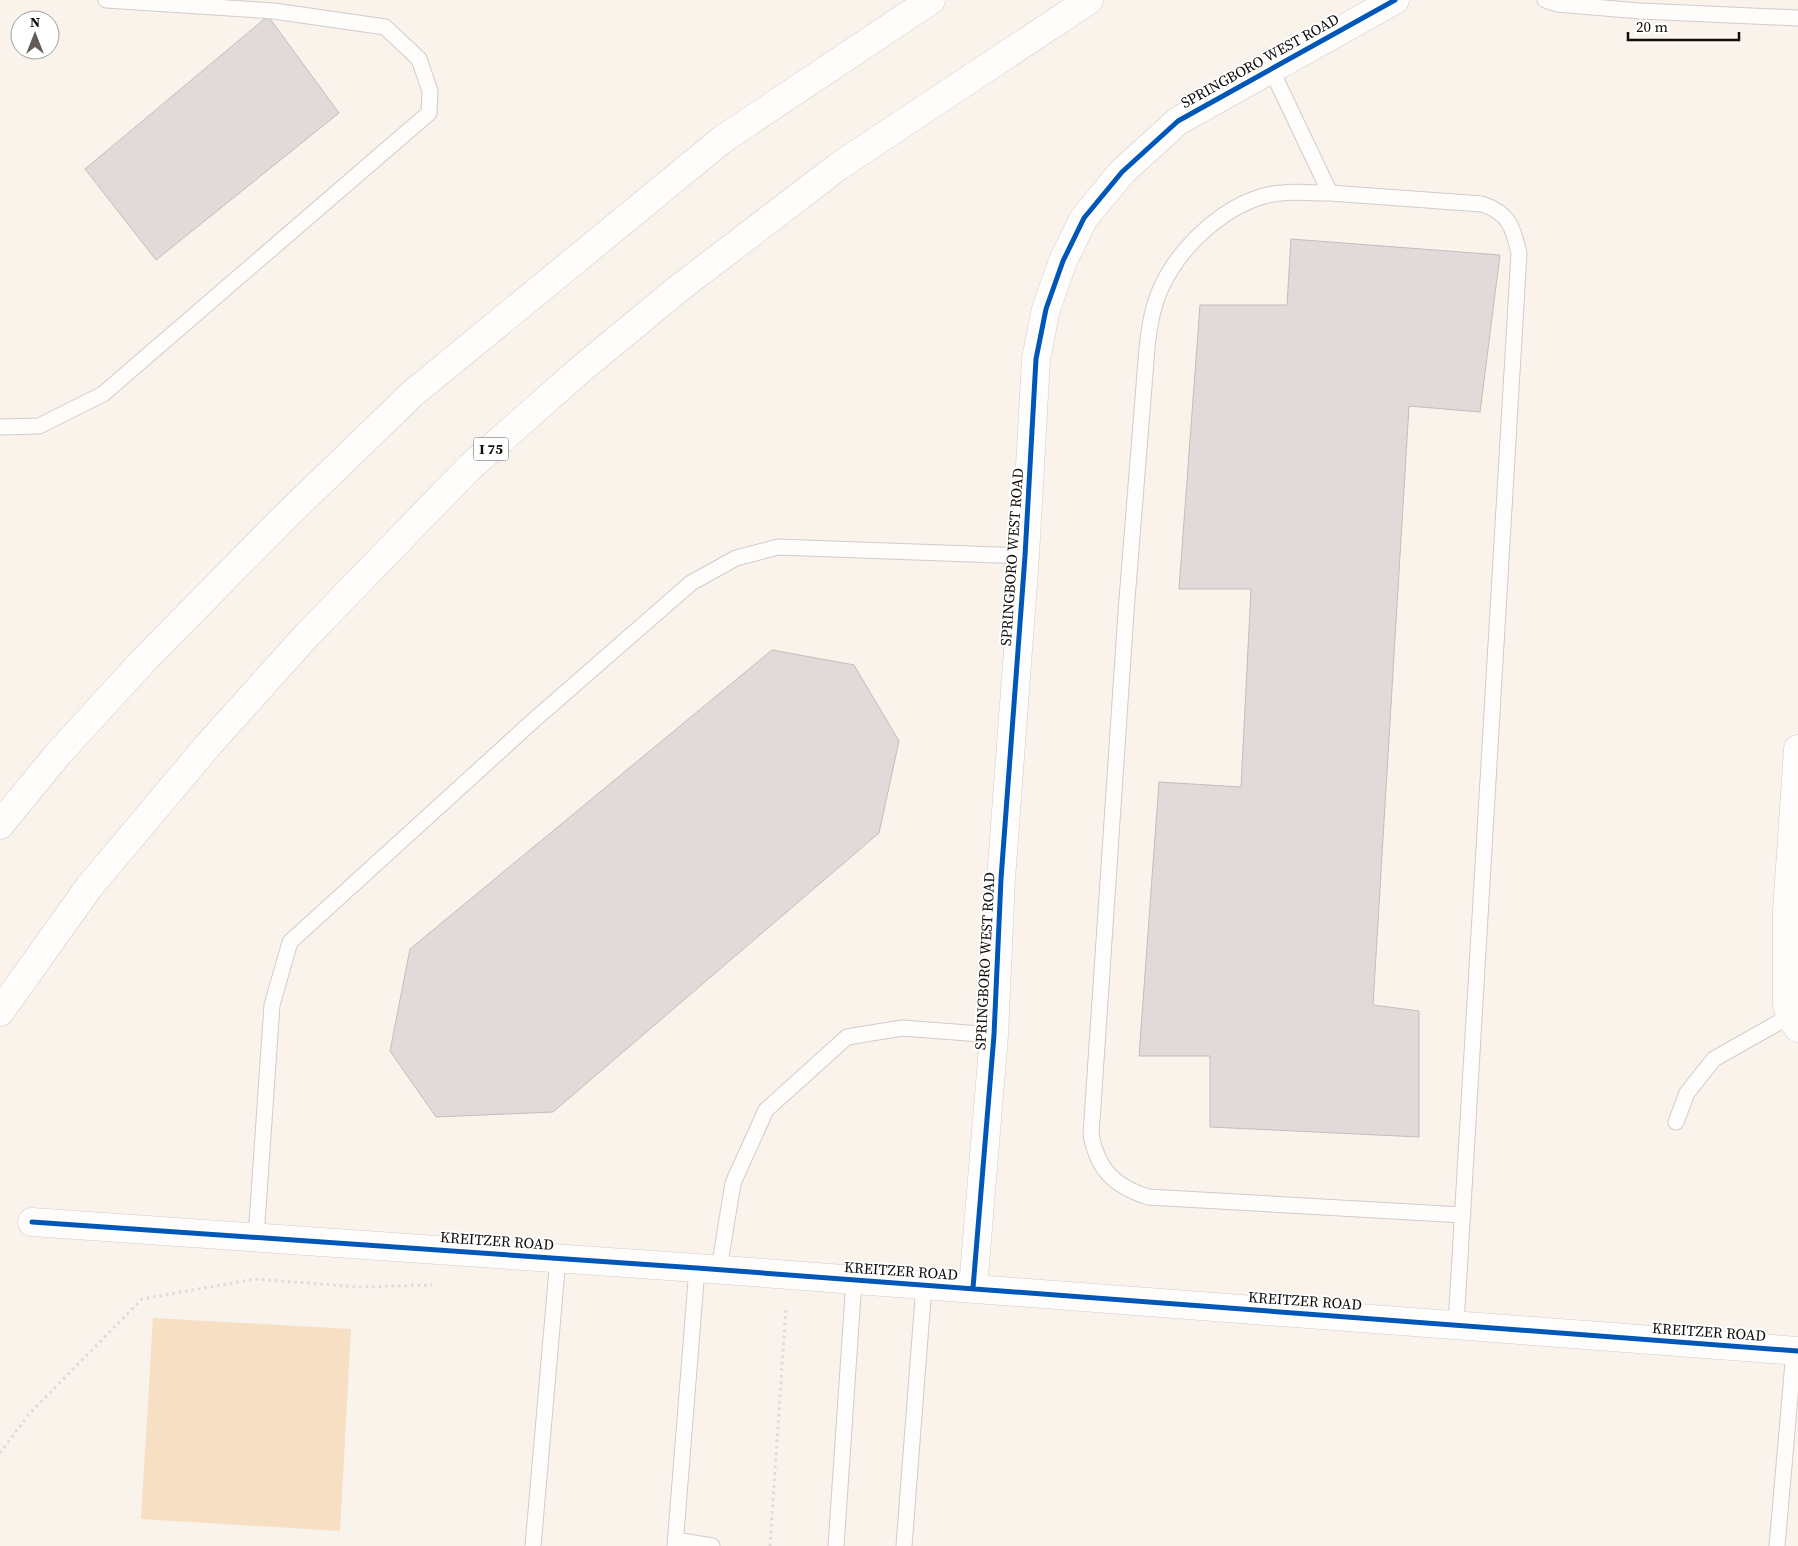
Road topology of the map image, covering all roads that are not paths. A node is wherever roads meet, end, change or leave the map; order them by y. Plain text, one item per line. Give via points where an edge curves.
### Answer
1 (106, 0) edge
2 (931, 0) edge
3 (1089, 0) edge
4 (1394, 0) edge
5 (1544, 0) edge
6 (1798, 18) edge
7 (1271, 69) junction
8 (1330, 193) junction
9 (0, 426) edge
10 (1025, 556) junction
11 (1798, 749) edge
12 (0, 825) edge
13 (0, 1012) edge
14 (1794, 1022) edge
15 (994, 1035) junction
16 (1676, 1122) dead end
17 (1463, 1215) junction
18 (32, 1222) dead end
19 (256, 1237) junction
20 (558, 1258) junction
21 (708, 1268) junction
22 (854, 1280) junction
23 (924, 1285) junction
24 (973, 1288) junction
25 (1456, 1325) junction
26 (1796, 1351) edge
27 (675, 1543) edge
28 (533, 1546) edge
29 (712, 1546) edge
30 (836, 1546) edge
31 (904, 1546) edge
32 (1777, 1546) edge

1 - 9 lane via 274,11 385,27 419,59 430,91 429,113 103,394 39,426
2 - 12 main road via 723,138 412,394 144,660 58,754
3 - 13 main road, I 75 via 839,166 678,289 470,467 308,634 210,743 89,887
4 - 7 main road, SPRINGBORO WEST ROAD
5 - 6 lane via 1640,11
7 - 8 lane
7 - 10 main road, SPRINGBORO WEST ROAD via 1178,121 1122,172 1084,218 1062,261 1046,309 1036,359
8 - 17 lane via 1482,204 1497,209 1509,220 1519,254
8 - 17 lane via 1267,195 1245,202 1224,215 1186,251 1161,287 1154,307 1146,348 1126,612 1092,1135 1095,1154 1104,1169 1117,1183 1148,1197
10 - 15 main road, SPRINGBORO WEST ROAD via 1001,878
10 - 19 lane via 778,547 736,558 691,584 534,720 290,942 272,1005
11 - 14 main road via 1787,911 1787,1004
14 - 16 lane via 1714,1059 1687,1093
15 - 21 lane via 902,1028 848,1037 766,1110 733,1183
15 - 24 main road, SPRINGBORO WEST ROAD
17 - 25 lane
18 - 19 main road, KREITZER ROAD
19 - 20 main road, KREITZER ROAD
20 - 21 main road, KREITZER ROAD
20 - 28 lane
21 - 22 main road, KREITZER ROAD
21 - 27 lane
22 - 23 main road, KREITZER ROAD
22 - 30 lane
23 - 24 main road, KREITZER ROAD
23 - 31 lane
24 - 25 main road, KREITZER ROAD
25 - 26 main road, KREITZER ROAD
26 - 32 lane
27 - 29 lane

